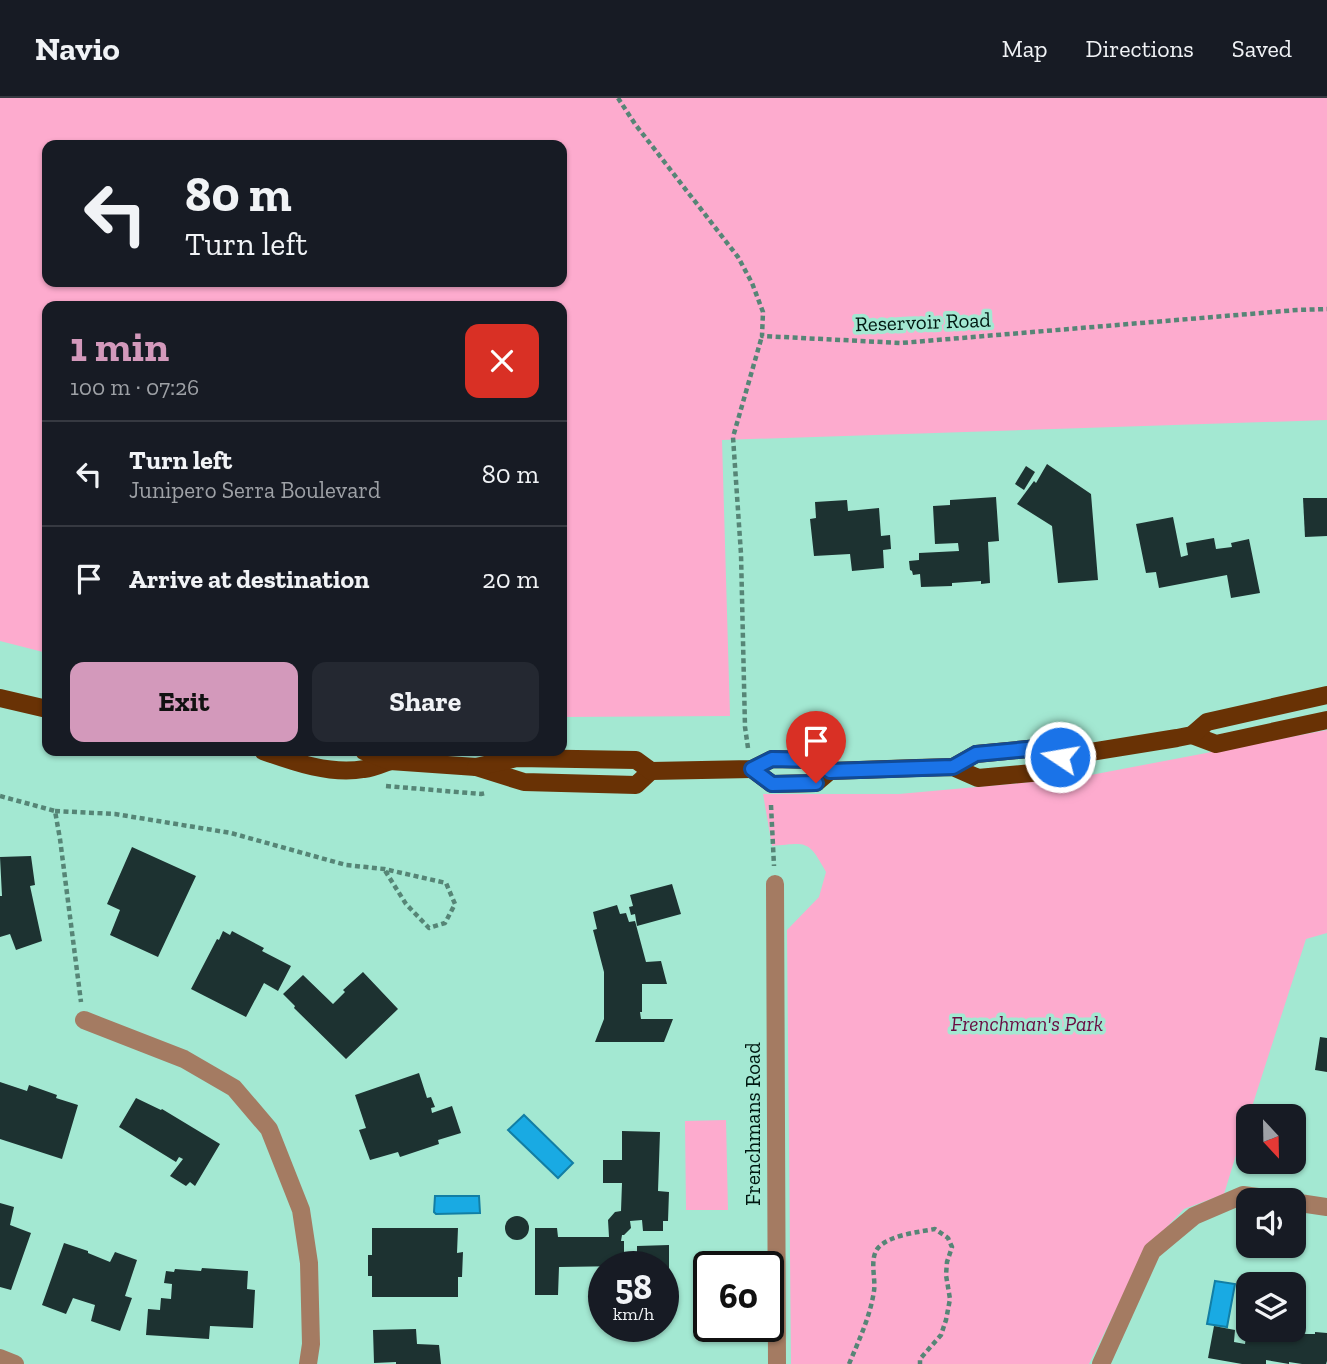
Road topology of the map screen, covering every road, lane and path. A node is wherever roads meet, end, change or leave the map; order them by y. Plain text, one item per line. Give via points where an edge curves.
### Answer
1 (618, 98) edge
2 (1327, 309) edge
3 (762, 337) junction
4 (1327, 695) edge
5 (0, 698) edge
6 (42, 708) edge
7 (1327, 720) edge
8 (1192, 735) junction
9 (277, 756) edge
10 (377, 756) edge
11 (390, 761) junction
12 (752, 769) junction
13 (830, 771) junction
14 (772, 784) junction
15 (0, 796) edge
16 (55, 811) junction
17 (384, 869) junction
18 (775, 884) joint
19 (84, 1020) joint
20 (1236, 1198) edge
21 (1306, 1204) edge
22 (1327, 1207) edge
23 (0, 1359) edge
24 (15, 1364) edge
25 (307, 1364) edge
26 (777, 1364) edge
27 (849, 1364) edge
28 (920, 1364) edge
29 (1101, 1364) edge

1 - 3 path via 738,257 762,312
2 - 3 path, Reservoir Road via 901,343
3 - 12 path via 733,437 745,727
4 - 8 main road via 1207,722
5 - 6 main road
7 - 8 main road via 1216,744
8 - 13 main road via 1060,757 1038,748 976,754 953,767
9 - 11 main road via 340,770
10 - 11 main road
11 - 12 main road via 476,767 517,758 636,760 651,771
12 - 13 main road via 772,759 816,760
12 - 14 main road
13 - 14 main road via 816,783
14 - 18 path
15 - 16 path
16 - 17 path via 115,814 231,833 346,865
16 - 19 path
17 - 17 path via 446,883 454,904 445,923 429,928 406,904
18 - 26 street, Frenchmans Road
19 - 25 street via 184,1059 234,1088 269,1129 301,1210 309,1263 311,1343
20 - 29 street via 1194,1216 1152,1251
21 - 22 street
23 - 24 street
27 - 28 path via 871,1312 878,1248 893,1238 935,1229 952,1247 946,1275 950,1299 941,1335

